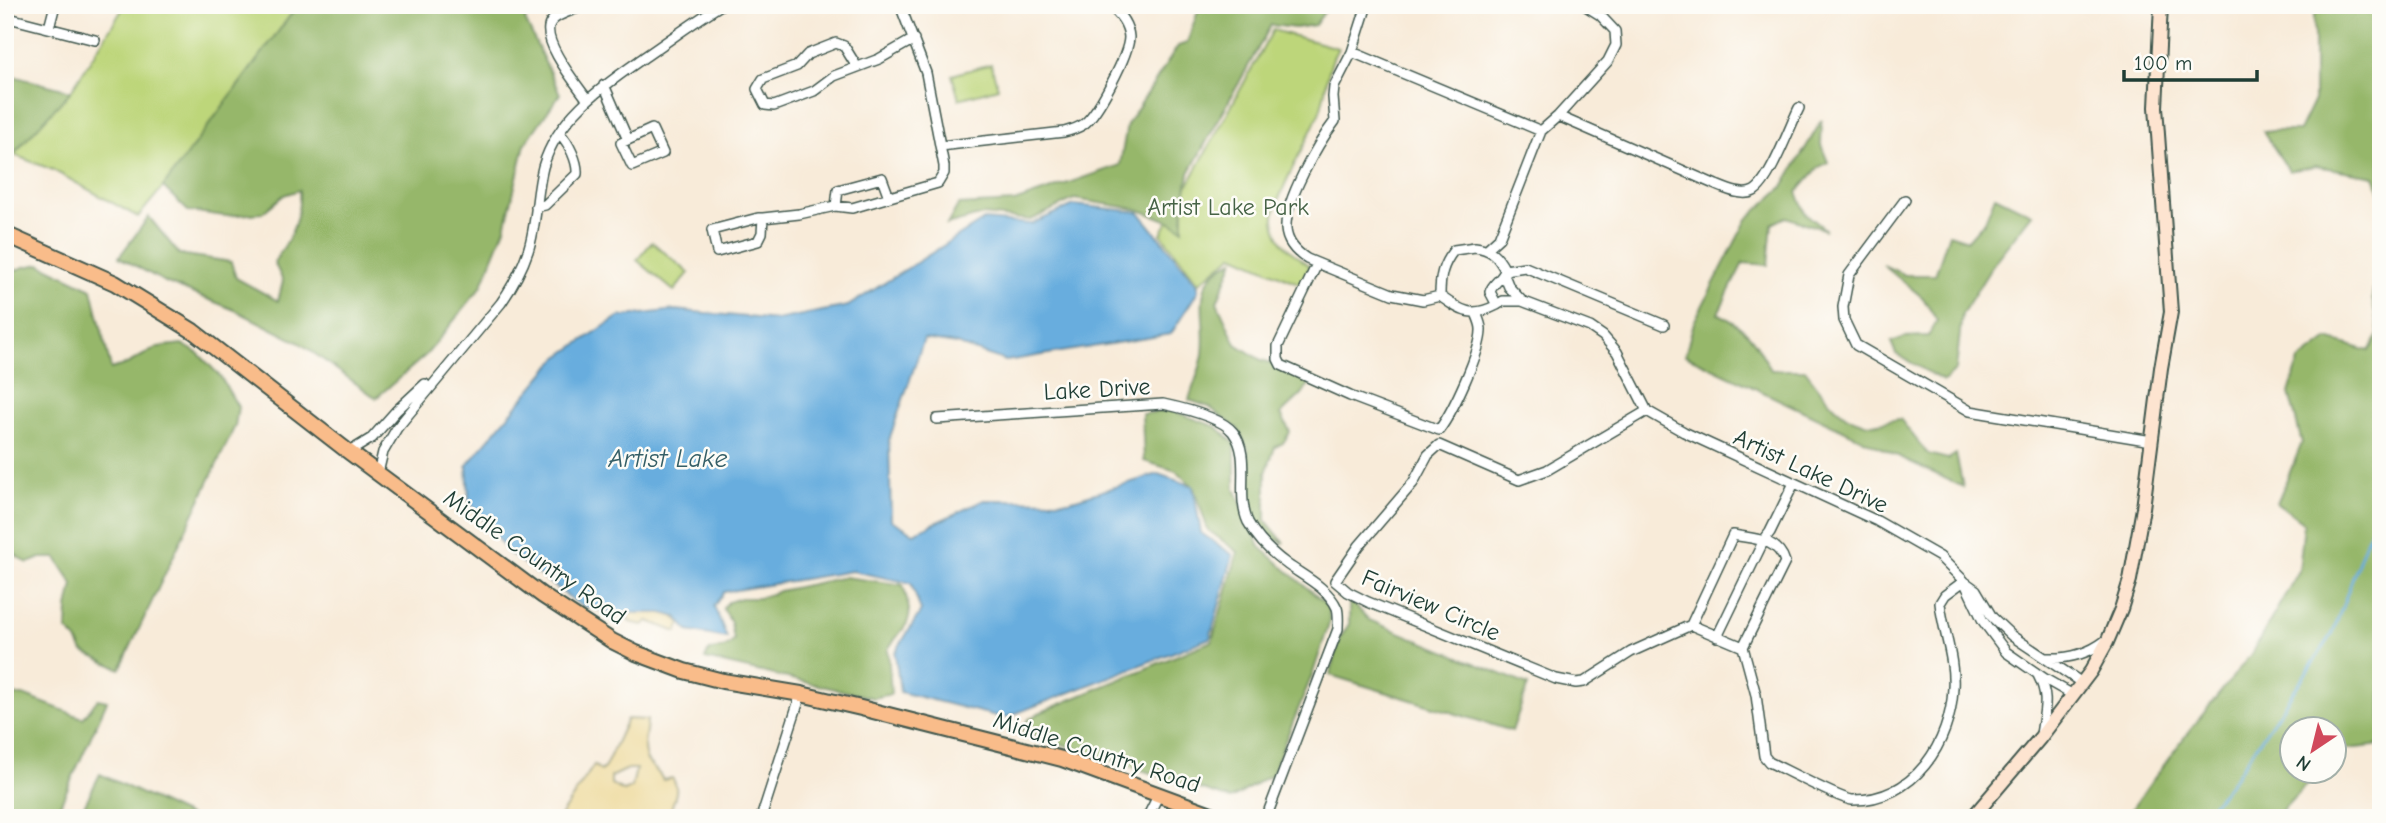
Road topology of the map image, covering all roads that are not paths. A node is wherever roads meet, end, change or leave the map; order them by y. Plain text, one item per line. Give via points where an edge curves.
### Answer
1 (55, 5) edge
2 (585, 5) edge
3 (721, 5) edge
4 (900, 5) edge
5 (1109, 5) edge
6 (1367, 5) edge
7 (1584, 5) edge
8 (2161, 5) edge
9 (5, 17) edge
10 (49, 28) junction
11 (914, 39) junction
12 (95, 40) dead end
13 (1352, 52) junction
14 (857, 67) junction
15 (604, 85) junction
16 (587, 99) junction
17 (1799, 108) dead end
18 (1558, 116) junction
19 (1541, 131) junction
20 (559, 134) junction
21 (628, 139) junction
22 (940, 146) junction
23 (889, 197) junction
24 (1905, 200) dead end
25 (836, 206) junction
26 (536, 207) junction
27 (763, 218) junction
28 (5, 234) edge
29 (1488, 248) junction
30 (1317, 264) junction
31 (1504, 273) junction
32 (1440, 296) junction
33 (1522, 301) junction
34 (1497, 305) junction
35 (1476, 313) junction
36 (1664, 325) dead end
37 (450, 362) junction
38 (1647, 411) junction
39 (937, 419) dead end
40 (382, 427) junction
41 (393, 435) junction
42 (2152, 440) junction
43 (349, 452) junction
44 (378, 473) junction
45 (1794, 483) junction
46 (1763, 540) junction
47 (1964, 581) junction
48 (1691, 625) junction
49 (1717, 637) junction
50 (2109, 638) junction
51 (1743, 647) junction
52 (2045, 658) junction
53 (2037, 673) junction
54 (2082, 683) junction
55 (801, 694) junction
56 (2073, 695) junction
57 (2040, 738) junction
58 (1159, 794) junction
59 (761, 818) edge
60 (1146, 818) edge
61 (1222, 818) edge
62 (1266, 818) edge
63 (1972, 818) edge

1 - 10 street
2 - 16 street via 557,16 548,27 556,54
3 - 15 street
4 - 11 street
5 - 22 street via 1127,28 1128,48 1094,113 1082,126
6 - 13 street
7 - 18 street via 1615,31 1616,46
8 - 42 main road via 2156,107 2171,312
9 - 10 street
10 - 12 street
11 - 14 street
11 - 22 street via 926,72
13 - 19 street
13 - 30 street via 1334,87 1335,121 1319,142 1287,218 1287,237 1296,253
14 - 14 street via 774,106 765,105 757,89 763,79 836,43 844,46
15 - 16 street
15 - 21 street
16 - 20 street
17 - 18 street via 1763,182 1742,194
18 - 19 street
19 - 29 street via 1499,238
20 - 26 street via 543,167
20 - 26 street via 577,174 545,205
21 - 21 street via 653,129 663,153 632,166 621,143
22 - 23 street via 944,166 938,183
23 - 25 street via 852,208
23 - 25 street via 882,178 838,190
24 - 42 street via 1849,275 1844,320 1856,345 1970,411
25 - 27 street
26 - 37 street via 529,249 509,291
27 - 27 street via 758,241 718,252 712,230
28 - 43 main road, Middle Country Road via 115,283 193,331
29 - 31 street
29 - 32 street via 1454,250 1445,261
30 - 32 street via 1392,294 1423,300
30 - 35 street via 1278,346 1282,365 1439,430 1473,362 1481,329
31 - 33 street
31 - 34 street via 1490,292
31 - 36 street via 1525,267
32 - 35 street via 1461,310
33 - 34 street
33 - 38 street via 1603,336 1617,352
34 - 35 street
37 - 40 street
37 - 41 street
38 - 45 street, Artist Lake Drive
38 - 48 street, Fairview Circle via 1547,470 1519,480 1439,445 1335,581 1368,602 1576,683
39 - 62 street, Lake Drive via 1163,404 1198,412 1231,430 1241,449 1247,520 1276,556 1314,583 1338,610 1338,629
40 - 41 street
40 - 43 street
41 - 44 street
42 - 50 main road via 2130,580
43 - 44 main road, Middle Country Road
44 - 55 main road, Middle Country Road via 543,596 612,641 684,671
45 - 46 street
45 - 47 street, Artist Lake Drive via 1918,543
46 - 48 street via 1733,536
46 - 49 street
46 - 51 street via 1779,550 1784,562
47 - 51 street via 1940,603 1954,688 1941,743 1918,773 1881,795 1849,800 1766,760
47 - 52 street via 1976,590 1992,617
47 - 53 street, Artist Lake Drive via 1991,635 2006,652
48 - 49 street
49 - 51 street
50 - 52 street via 2071,657
50 - 54 main road
52 - 54 street
53 - 56 street, Artist Lake Drive
53 - 57 street via 2045,688 2046,706
54 - 56 main road
55 - 58 main road, Middle Country Road via 1049,756
55 - 59 street
56 - 57 main road
57 - 63 main road
58 - 60 street
58 - 61 main road, Middle Country Road

